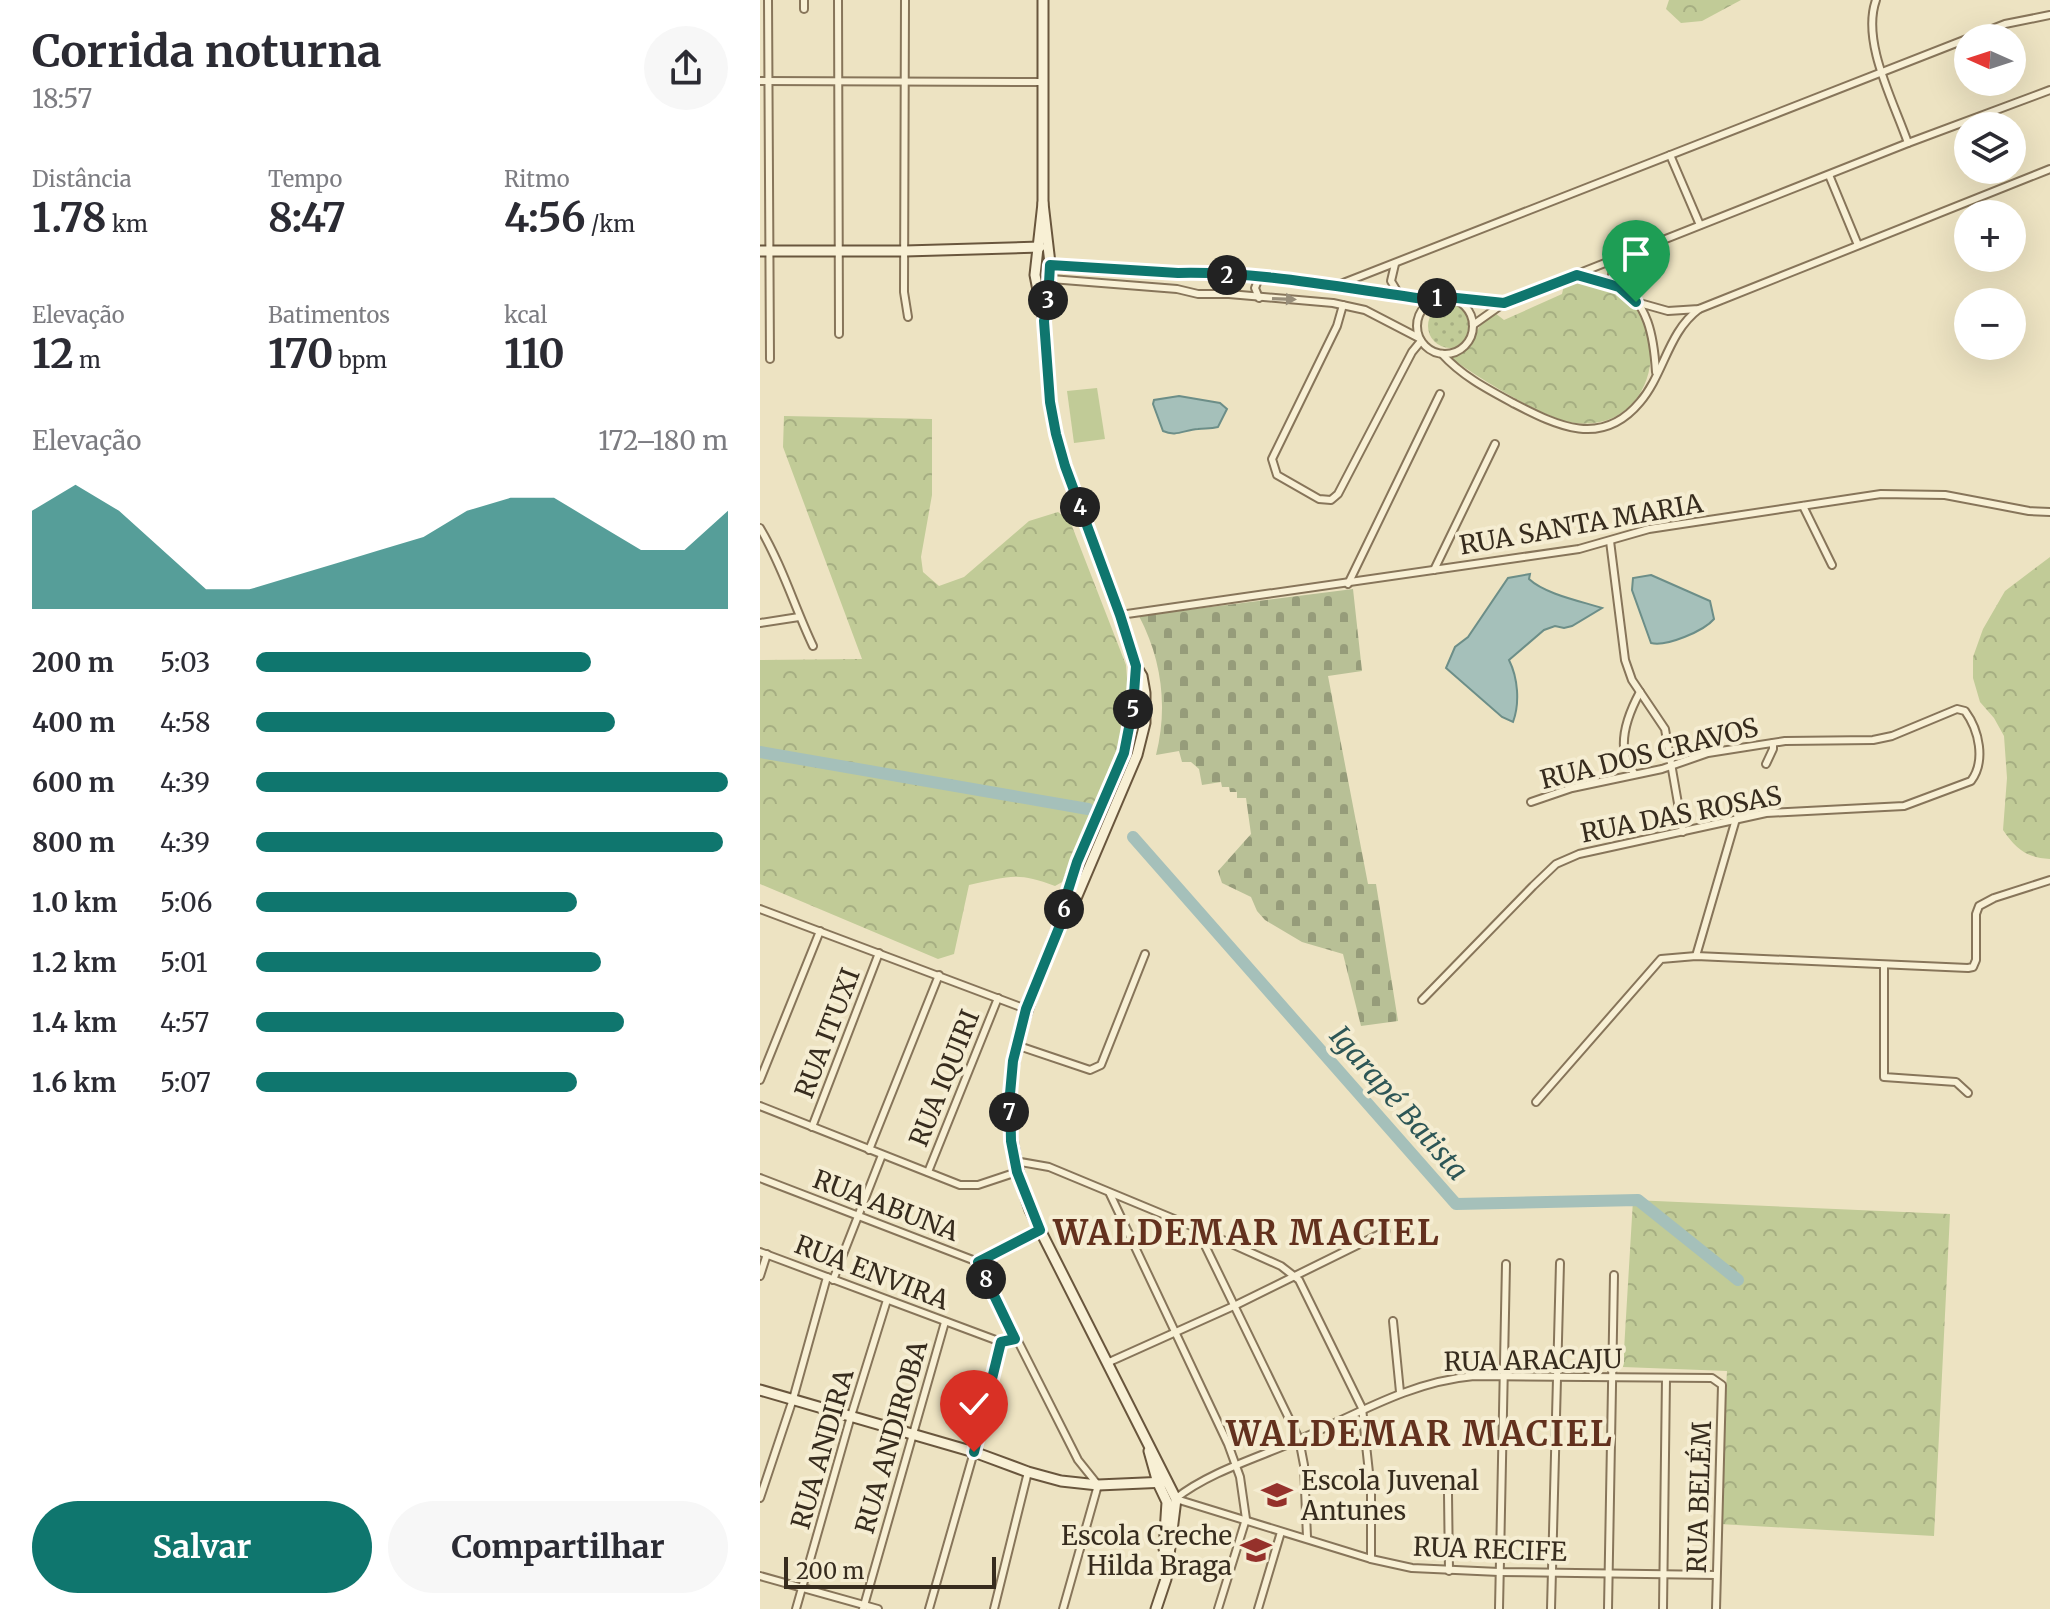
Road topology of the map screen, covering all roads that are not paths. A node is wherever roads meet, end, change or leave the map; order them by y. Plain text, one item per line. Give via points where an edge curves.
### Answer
1 (768, 0) edge
2 (804, 0) edge
3 (838, 0) edge
4 (905, 0) edge
5 (1043, 0) edge
6 (1876, 0) edge
7 (804, 9) dead end
8 (2050, 15) edge
9 (1882, 71) junction
10 (764, 81) edge
11 (905, 81) junction
12 (838, 82) junction
13 (1043, 82) junction
14 (2050, 90) edge
15 (1908, 143) junction
16 (1670, 155) junction
17 (2050, 169) edge
18 (1829, 175) junction
19 (1043, 203) junction
20 (1700, 225) junction
21 (1858, 245) junction
22 (1036, 249) junction
23 (1048, 249) junction
24 (765, 251) edge
25 (838, 251) junction
26 (905, 251) junction
27 (1615, 259) junction
28 (1395, 264) junction
29 (1050, 265) junction
30 (1206, 274) junction
31 (1577, 275) junction
32 (1259, 278) junction
33 (1050, 283) junction
34 (1036, 285) junction
35 (1208, 287) junction
36 (1333, 287) junction
37 (1619, 287) junction
38 (1400, 296) junction
39 (1259, 298) junction
40 (1432, 300) junction
41 (1457, 300) junction
42 (1636, 302) junction
43 (1504, 303) junction
44 (1343, 305) junction
45 (1699, 309) junction
46 (908, 317) dead end
47 (1044, 321) junction
48 (1473, 325) junction
49 (839, 334) dead end
50 (1420, 340) junction
51 (1442, 354) junction
52 (770, 359) dead end
53 (1656, 372) junction
54 (1440, 394) dead end
55 (1495, 444) dead end
56 (1803, 506) junction
57 (2050, 512) edge
58 (760, 528) edge
59 (1610, 541) junction
60 (769, 543) junction
61 (760, 545) edge
62 (1832, 565) dead end
63 (1434, 570) junction
64 (1348, 584) junction
65 (1120, 615) junction
66 (799, 617) junction
67 (760, 623) edge
68 (813, 646) dead end
69 (1136, 666) junction
70 (1640, 692) junction
71 (1963, 709) joint
72 (1773, 743) junction
73 (1673, 764) junction
74 (1766, 764) dead end
75 (1634, 773) junction
76 (1531, 802) dead end
77 (1736, 819) junction
78 (1683, 832) junction
79 (2050, 880) edge
80 (760, 909) edge
81 (1063, 918) junction
82 (820, 931) junction
83 (879, 953) junction
84 (1145, 954) dead end
85 (1696, 956) junction
86 (1884, 965) junction
87 (939, 975) junction
88 (998, 998) junction
89 (1422, 1000) dead end
90 (1026, 1009) junction
91 (1016, 1045) junction
92 (760, 1080) edge
93 (1968, 1093) dead end
94 (1536, 1102) dead end
95 (760, 1106) edge
96 (812, 1127) junction
97 (869, 1150) junction
98 (882, 1155) junction
99 (1014, 1161) junction
100 (928, 1172) junction
101 (1017, 1172) junction
102 (760, 1178) edge
103 (1110, 1193) junction
104 (857, 1214) junction
105 (1196, 1228) junction
106 (1040, 1230) junction
107 (1386, 1231) dead end
108 (763, 1253) edge
109 (978, 1262) junction
110 (1560, 1263) dead end
111 (1506, 1264) dead end
112 (1614, 1275) dead end
113 (760, 1276) edge
114 (1295, 1277) junction
115 (830, 1279) junction
116 (887, 1300) junction
117 (1236, 1305) junction
118 (1393, 1321) dead end
119 (945, 1322) junction
120 (1175, 1333) junction
121 (1015, 1339) junction
122 (1001, 1342) junction
123 (1107, 1363) junction
124 (1503, 1377) junction
125 (1556, 1377) junction
126 (1612, 1378) junction
127 (1666, 1378) junction
128 (1722, 1385) joint
129 (760, 1390) edge
130 (1400, 1392) junction
131 (793, 1399) junction
132 (1362, 1408) junction
133 (851, 1416) junction
134 (911, 1435) junction
135 (1299, 1439) junction
136 (974, 1452) junction
137 (1237, 1466) junction
138 (1028, 1472) junction
139 (1162, 1483) junction
140 (1098, 1485) junction
141 (1448, 1494) dead end
142 (760, 1498) edge
143 (1171, 1500) junction
144 (1246, 1519) junction
145 (1281, 1532) junction
146 (1307, 1537) junction
147 (1371, 1559) junction
148 (1449, 1571) junction
149 (1499, 1572) junction
150 (1552, 1572) junction
151 (1608, 1572) junction
152 (1664, 1574) junction
153 (1716, 1575) junction
154 (760, 1576) edge
155 (802, 1587) junction
156 (864, 1607) edge
157 (796, 1609) edge
158 (878, 1609) edge
159 (929, 1609) edge
160 (994, 1609) edge
161 (1063, 1609) edge
162 (1154, 1609) edge
163 (1218, 1609) edge
164 (1258, 1609) edge
165 (1499, 1609) edge
166 (1551, 1609) edge
167 (1608, 1609) edge
168 (1663, 1609) edge
169 (1716, 1609) edge

1 - 10 street
2 - 7 street
3 - 12 street
4 - 11 street
5 - 13 street
6 - 9 street via 1870,28
8 - 9 street via 2005,24
9 - 15 street
9 - 16 street
10 - 12 street
10 - 24 street
11 - 12 street
11 - 13 street
11 - 26 street
12 - 25 street
13 - 19 street
14 - 15 street
15 - 18 street
16 - 20 street
16 - 28 street
17 - 21 street
18 - 20 street
18 - 21 street
19 - 22 street
19 - 23 street
20 - 27 street
21 - 45 street
22 - 23 street
22 - 26 street
22 - 34 street
23 - 29 street
24 - 25 street
24 - 52 street
25 - 26 street
25 - 49 street
26 - 46 street
27 - 31 street
27 - 37 street via 1612,275
28 - 36 street
28 - 38 street via 1390,278
29 - 30 street
29 - 33 street
30 - 32 street
30 - 35 street
31 - 37 street
31 - 43 street
32 - 36 street
32 - 39 street
33 - 34 street via 1044,290
33 - 35 street
33 - 47 street
34 - 47 street
35 - 39 street
36 - 38 street
37 - 42 street
38 - 40 street
39 -> 44 street
40 - 41 street
40 - 50 street via 1417,320
41 - 43 street
41 - 48 street via 1469,311
42 - 45 street via 1668,311
42 - 53 street via 1653,341
43 - 48 street
44 - 50 street via 1378,316
44 - 50 street via 1272,459 1277,475 1319,499 1331,500 1338,494
45 - 53 street via 1683,324
47 - 65 street via 1056,434
48 - 51 street via 1466,345
50 - 51 street
51 - 53 street via 1481,386 1570,428 1599,427 1622,417 1640,402
54 - 64 street
55 - 63 street
56 - 57 street, RUA SANTA MARIA via 1926,493
56 - 59 street, RUA SANTA MARIA via 1649,529
56 - 62 street
58 - 60 street
59 - 63 street, RUA SANTA MARIA
59 - 70 street via 1625,660
60 - 61 street
60 - 66 street
63 - 64 street, RUA SANTA MARIA
64 - 65 street, RUA SANTA MARIA
65 - 69 street
66 - 67 street
66 - 68 street
69 - 81 street via 1124,753 1077,862
69 - 81 street via 1144,684 1145,723 1137,755
70 - 73 street via 1665,729
70 - 75 street via 1624,745
71 - 72 street, RUA DOS CRAVOS via 1873,740
71 - 77 street, RUA DAS ROSAS via 1980,756 1974,778 1957,788 1896,808 1780,811
72 - 73 street, RUA DOS CRAVOS
72 - 74 street
73 - 75 street, RUA DOS CRAVOS
73 - 78 street
75 - 76 street, RUA DOS CRAVOS
77 - 78 street, RUA DAS ROSAS
77 - 85 street
78 - 89 street, RUA DAS ROSAS via 1563,860
79 - 86 street via 1979,906 1973,967
80 - 82 street
81 - 90 street
82 - 83 street
82 - 92 street
83 - 87 street
83 - 96 street, RUA ITUXI
84 - 91 street via 1096,1069
85 - 86 street
85 - 94 street via 1657,961
86 - 93 street via 1884,1077 1956,1082
87 - 88 street
87 - 97 street
88 - 90 street
88 - 100 street, RUA IQUIRI
90 - 91 street
91 - 99 street via 1009,1118
95 - 96 street
96 - 97 street
97 - 98 street
98 - 100 street
98 - 104 street
99 - 101 street
99 - 103 street via 1049,1167
100 - 101 street via 968,1186
101 - 106 street
102 - 104 street, RUA ABUNA
103 - 105 street
103 - 120 street
104 - 109 street, RUA ABUNA
104 - 115 street
105 - 114 street
105 - 117 street
106 - 109 street, RUA ABUNA
106 - 123 street
107 - 114 street
108 - 113 street
108 - 115 street, RUA ENVIRA
109 - 121 street
110 - 125 street
111 - 124 street
112 - 126 street
114 - 117 street
114 - 132 street
115 - 116 street, RUA ENVIRA
115 - 131 street
116 - 119 street, RUA ENVIRA
116 - 133 street, RUA ANDIRA
117 - 120 street
117 - 135 street
118 - 130 street
119 - 122 street, RUA ENVIRA
119 - 134 street, RUA ANDIROBA
120 - 123 street
120 - 137 street
121 - 122 street
121 - 140 street via 1078,1460
122 - 136 street
123 - 139 street
124 - 125 street, RUA ARACAJU
124 - 130 street, RUA ARACAJU via 1453,1378
124 - 149 street
125 - 126 street, RUA ARACAJU
125 - 150 street
126 - 127 street, RUA ARACAJU
126 - 151 street
127 - 128 street, RUA ARACAJU via 1712,1378
127 - 152 street
128 - 153 street, RUA BELÉM
129 - 131 street
130 - 132 street, RUA ARACAJU
131 - 133 street
131 - 142 street
132 - 135 street, RUA ARACAJU
132 - 147 street via 1371,1491
133 - 134 street
133 - 155 street, RUA ANDIRA
134 - 136 street
134 - 156 street, RUA ANDIROBA
135 - 137 street, RUA ARACAJU
135 - 146 street
136 - 138 street
136 - 159 street
137 - 143 street, RUA ARACAJU
137 - 144 street
138 - 140 street
138 - 160 street
139 - 140 street
139 - 143 street
140 - 161 street
141 - 148 street
143 - 144 street, RUA RECIFE
143 - 162 street via 1166,1579
144 - 145 street, RUA RECIFE
144 - 163 street
145 - 146 street, RUA RECIFE
145 - 164 street
146 - 147 street, RUA RECIFE
147 - 148 street, RUA RECIFE
148 - 149 street, RUA RECIFE
149 - 150 street, RUA RECIFE
149 - 165 street
150 - 151 street, RUA RECIFE
150 - 166 street
151 - 152 street, RUA RECIFE
151 - 167 street
152 - 153 street, RUA RECIFE
152 - 168 street
153 - 169 street, RUA BELÉM
154 - 155 street
155 - 156 street
155 - 157 street, RUA ANDIRA
156 - 158 street

